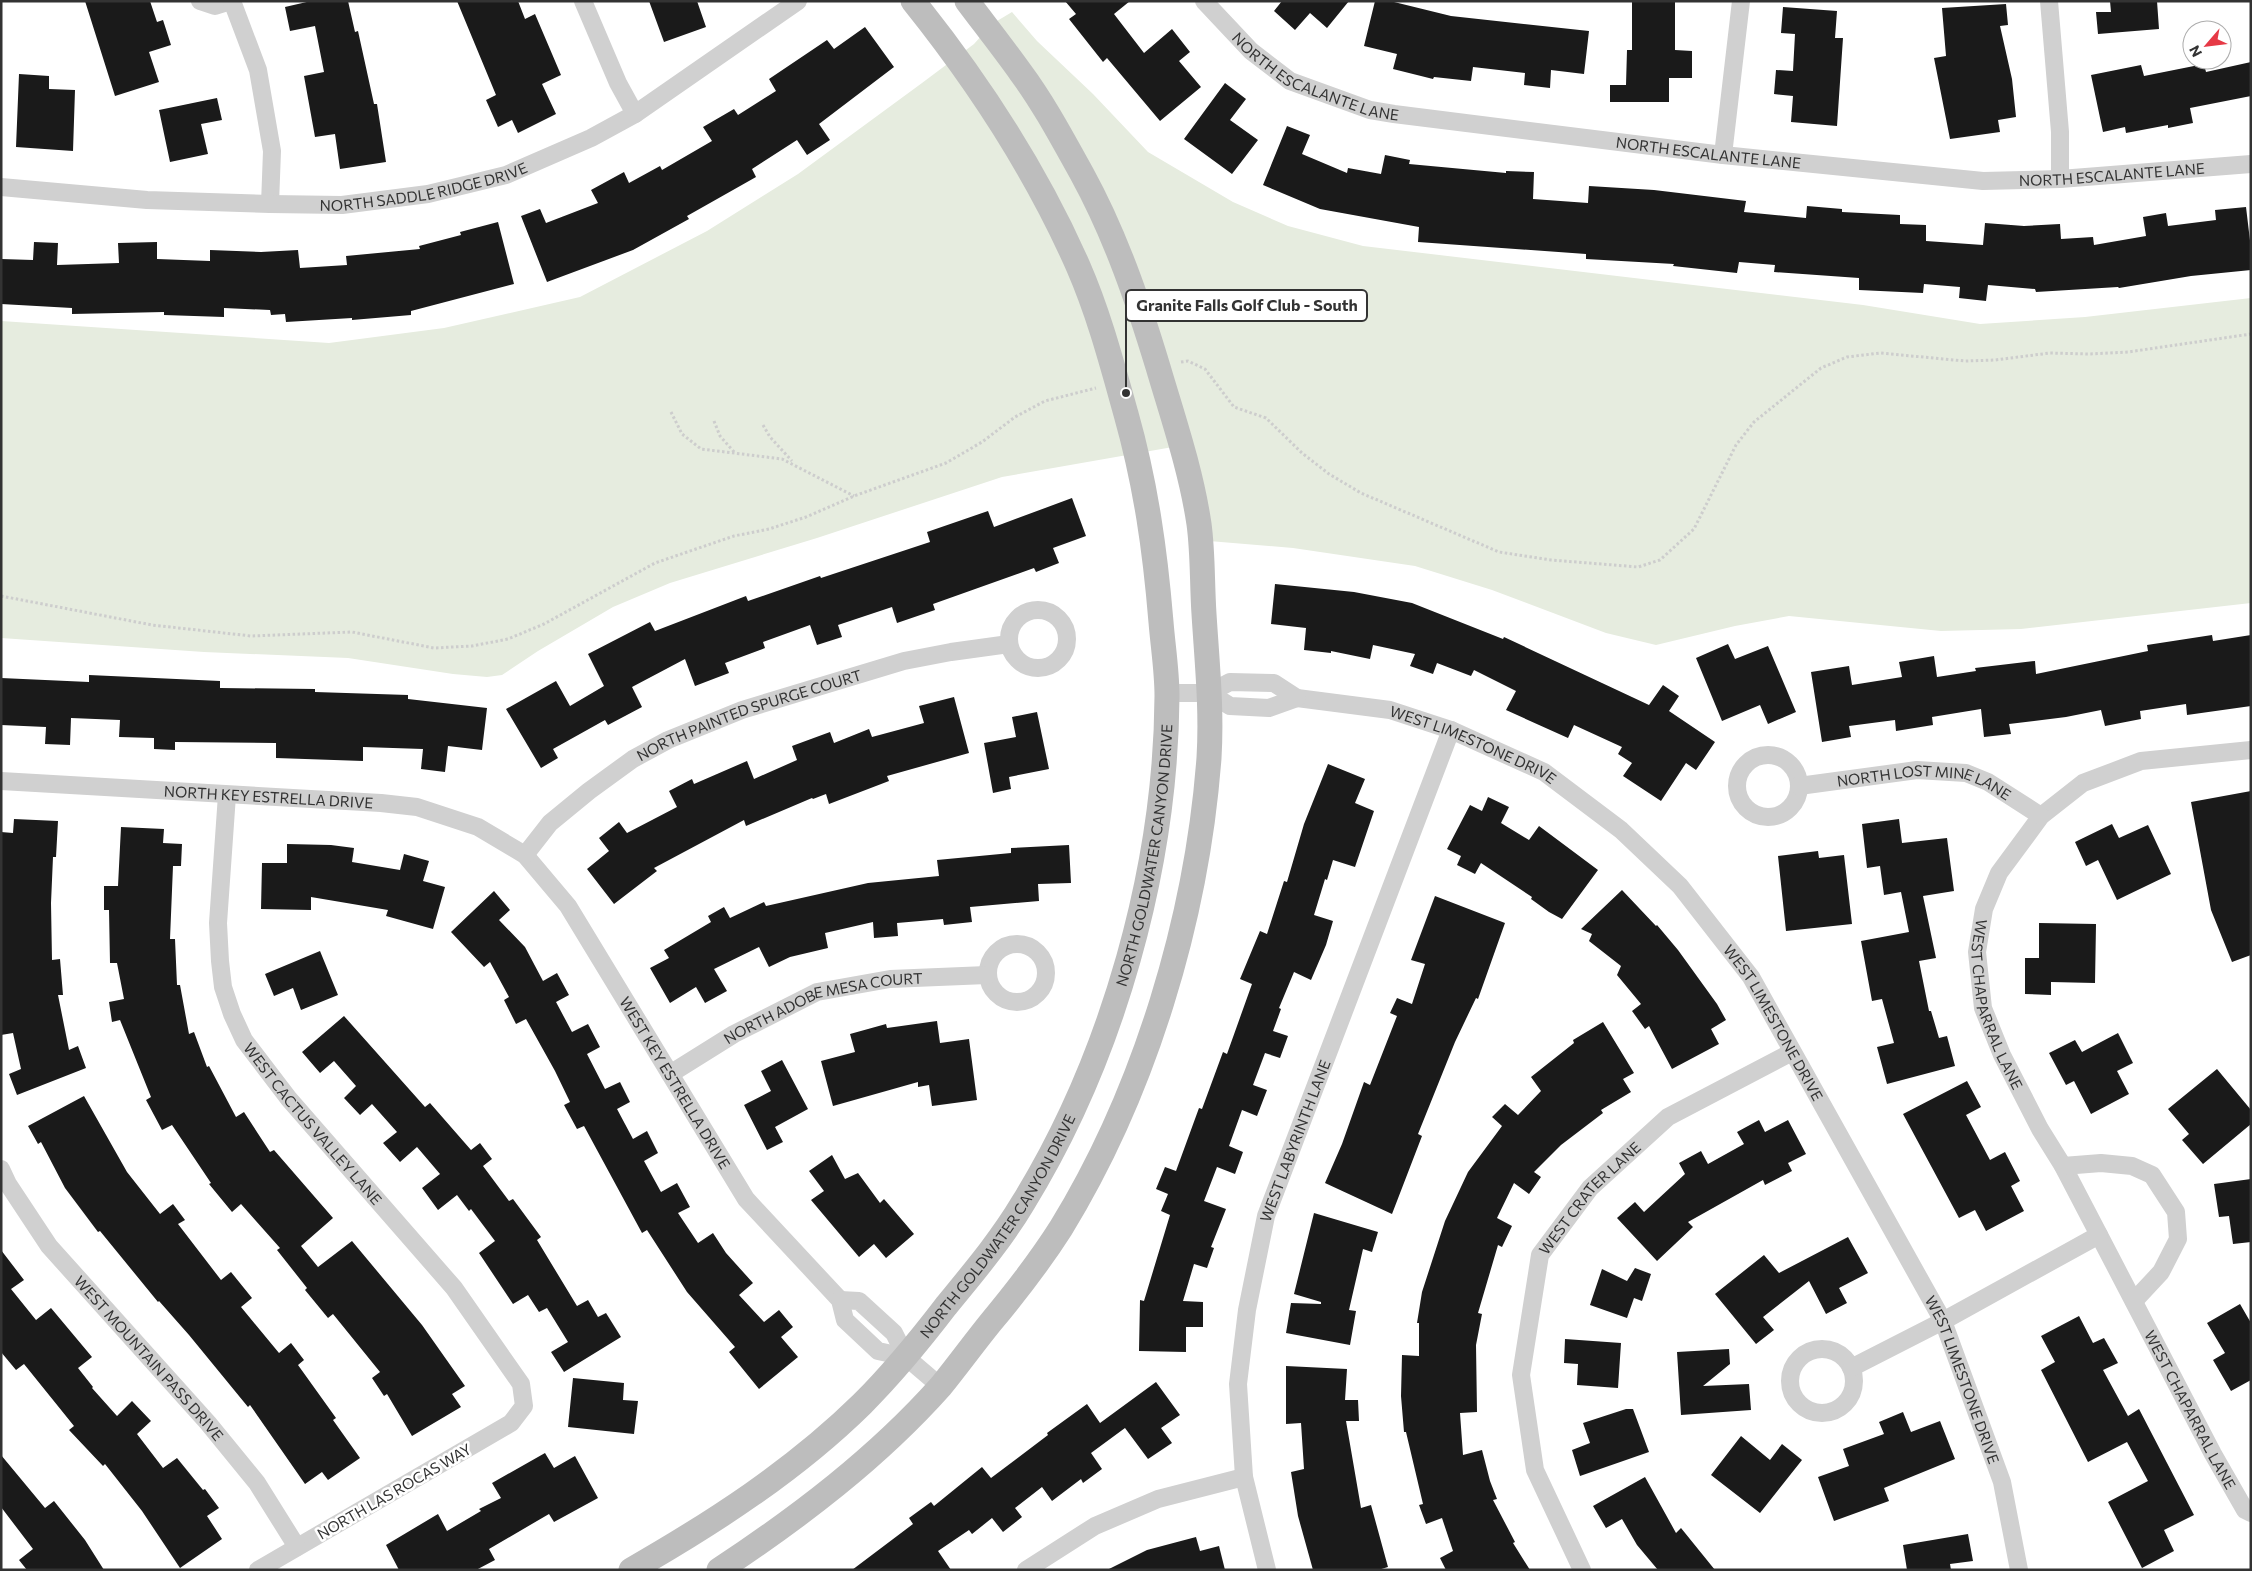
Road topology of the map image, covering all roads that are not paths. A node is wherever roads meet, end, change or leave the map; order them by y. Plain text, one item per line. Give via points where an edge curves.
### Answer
1 (200, 1) edge
2 (231, 1) edge
3 (583, 1) edge
4 (798, 1) edge
5 (913, 1) edge
6 (967, 1) edge
7 (1204, 1) edge
8 (1741, 1) edge
9 (2049, 1) edge
10 (635, 114) junction
11 (1723, 155) junction
12 (2251, 164) edge
13 (2060, 179) junction
14 (1, 187) edge
15 (270, 204) junction
16 (1009, 644) dead end
17 (1167, 693) junction
18 (1209, 693) junction
19 (1297, 698) junction
20 (1451, 730) junction
21 (2251, 750) edge
22 (1, 781) edge
23 (1798, 786) dead end
24 (227, 795) junction
25 (2040, 816) junction
26 (525, 855) junction
27 (987, 975) dead end
28 (1792, 1052) junction
29 (670, 1074) junction
30 (2062, 1166) junction
31 (1, 1169) edge
32 (2099, 1234) junction
33 (840, 1300) junction
34 (2134, 1301) junction
35 (1943, 1321) junction
36 (906, 1357) junction
37 (1851, 1368) dead end
38 (940, 1386) junction
39 (524, 1406) joint
40 (1244, 1477) junction
41 (2251, 1513) edge
42 (297, 1547) junction
43 (258, 1570) edge
44 (631, 1570) edge
45 (719, 1570) edge
46 (1026, 1570) edge
47 (1267, 1570) edge
48 (1582, 1570) edge
49 (2019, 1570) edge

1 - 2 street via 215,6
2 - 15 street via 258,70 272,151
3 - 10 street
4 - 10 street, NORTH SADDLE RIDGE DRIVE
5 - 17 street, NORTH GOLDWATER CANYON DRIVE via 987,102 1044,197 1078,267 1106,340 1148,508 1155,549
6 - 18 street via 1024,76 1084,177 1142,313 1180,440 1199,525
7 - 11 street, NORTH ESCALANTE LANE via 1251,51 1290,81 1370,110
8 - 11 street
9 - 13 street via 2060,132
10 - 15 street, NORTH SADDLE RIDGE DRIVE via 591,138 506,175 428,194 342,205
11 - 13 street, NORTH ESCALANTE LANE via 1983,181
12 - 13 street, NORTH ESCALANTE LANE
14 - 15 street, NORTH SADDLE RIDGE DRIVE via 147,200
16 - 26 street, NORTH PAINTED SPURGE COURT via 904,661 742,710 668,740 633,758 589,791 550,823
17 - 18 street, WEST LIMESTONE DRIVE
17 - 36 street, NORTH GOLDWATER CANYON DRIVE via 1157,830 1146,886 1113,1008 1080,1094 1022,1205 990,1252
18 - 19 street, WEST LIMESTONE DRIVE via 1230,706 1269,708
18 - 19 street, WEST LIMESTONE DRIVE via 1230,682 1274,683
18 - 38 street via 1209,755 1201,837 1190,895 1161,1005 1121,1112 1060,1229 1026,1279
19 - 20 street, WEST LIMESTONE DRIVE via 1390,710
20 - 28 street, WEST LIMESTONE DRIVE via 1544,772 1634,842 1680,886 1751,977
20 - 40 street, WEST LABYRINTH LANE via 1266,1216 1247,1310 1238,1384
21 - 25 street, WEST CHAPARRAL LANE via 2141,761 2083,783
22 - 24 street, NORTH KEY ESTRELLA DRIVE
23 - 25 street, NORTH LOST MINE LANE via 1918,770 1966,773 1988,782
24 - 26 street, NORTH KEY ESTRELLA DRIVE via 417,807 478,828
24 - 39 street, WEST CACTUS VALLEY LANE via 218,923 220,961 223,987 244,1040 289,1099 454,1288 521,1384
25 - 30 street, WEST CHAPARRAL LANE via 1999,872 1984,909 1977,952 1983,1008 2040,1129
26 - 29 street, WEST KEY ESTRELLA DRIVE via 568,906
27 - 29 street, NORTH ADOBE MESA COURT via 890,979 817,992 734,1034
28 - 35 street, WEST LIMESTONE DRIVE
28 - 48 street, WEST CRATER LANE via 1668,1117 1590,1188 1540,1255 1521,1375 1535,1470
29 - 33 street, WEST KEY ESTRELLA DRIVE via 746,1199
30 - 32 street, WEST CHAPARRAL LANE
30 - 34 street via 2100,1163 2132,1166 2152,1175 2176,1212 2178,1239 2161,1272
31 - 42 street, WEST MOUNTAIN PASS DRIVE via 49,1246 208,1423 257,1483
32 - 34 street, WEST CHAPARRAL LANE
32 - 35 street
33 - 36 street, WEST KEY ESTRELLA DRIVE via 859,1302 894,1333
33 - 36 street, WEST KEY ESTRELLA DRIVE via 845,1320 878,1351
34 - 41 street, WEST CHAPARRAL LANE via 2213,1454 2245,1510
35 - 37 street
35 - 49 street, WEST LIMESTONE DRIVE via 2002,1482
36 - 38 street, WEST KEY ESTRELLA DRIVE
36 - 44 street, NORTH GOLDWATER CANYON DRIVE via 860,1406 758,1490 694,1534
38 - 45 street via 830,1491
39 - 42 street, NORTH LAS ROCAS WAY via 511,1422
40 - 46 street via 1158,1499 1095,1526
40 - 47 street, WEST LABYRINTH LANE
42 - 43 street, NORTH LAS ROCAS WAY

